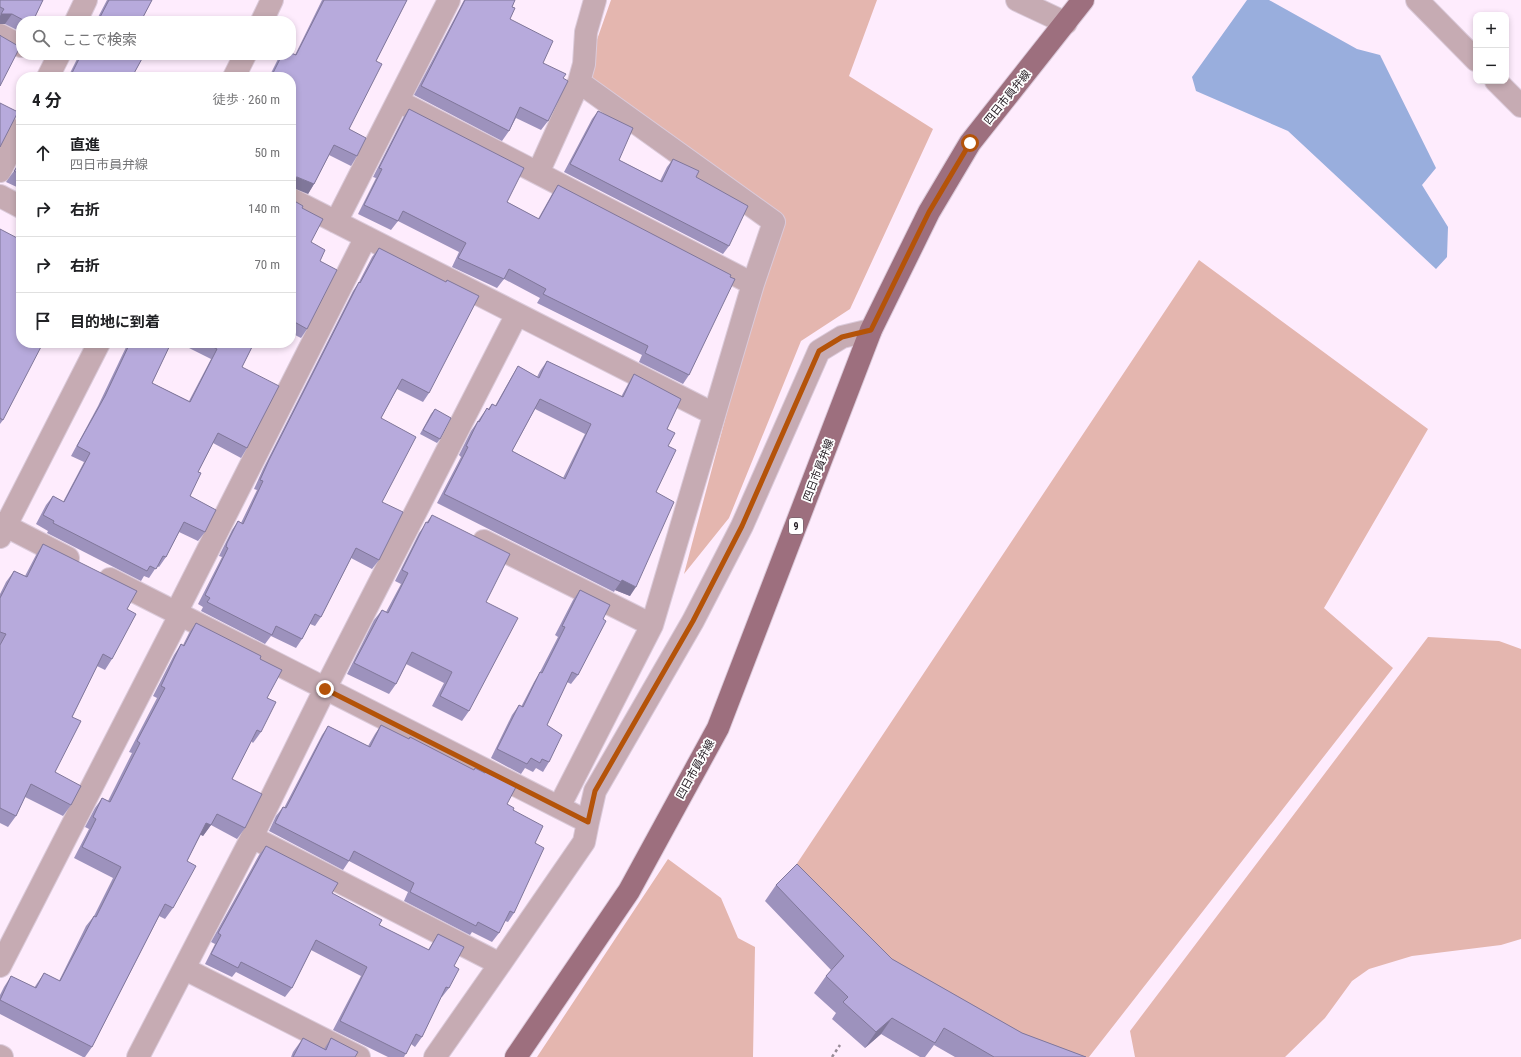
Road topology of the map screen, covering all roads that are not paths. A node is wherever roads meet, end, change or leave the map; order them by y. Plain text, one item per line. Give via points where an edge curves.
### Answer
1 (86, 0) edge
2 (449, 0) edge
3 (595, 0) edge
4 (1017, 0) edge
5 (1083, 0) edge
6 (1417, 0) edge
7 (78, 16) edge
8 (1066, 23) junction
9 (0, 35) edge
10 (16, 43) edge
11 (1473, 57) edge
12 (242, 60) edge
13 (236, 72) edge
14 (579, 82) junction
15 (1499, 84) edge
16 (398, 101) junction
17 (1521, 106) edge
18 (16, 139) edge
19 (0, 171) edge
20 (538, 173) junction
21 (0, 196) edge
22 (296, 202) edge
23 (16, 204) edge
24 (336, 222) junction
25 (366, 237) junction
26 (753, 284) junction
27 (517, 314) junction
28 (871, 330) junction
29 (96, 348) edge
30 (714, 414) junction
31 (2, 529) edge
32 (468, 533) edge
33 (178, 614) junction
34 (652, 626) junction
35 (325, 689) junction
36 (559, 808) junction
37 (588, 822) junction
38 (252, 838) junction
39 (500, 964) junction
40 (0, 966) edge
41 (185, 969) junction
42 (138, 1057) edge
43 (359, 1057) edge
44 (435, 1057) edge
45 (516, 1057) edge

1 - 7 street
2 - 16 street
3 - 14 street via 586,32 584,64
4 - 8 street
5 - 8 main road, 四日市員弁線 / 9
6 - 11 street
8 - 28 main road, 四日市員弁線 / 9 via 970,143 929,212
9 - 10 street
12 - 13 street
14 - 20 street
14 - 26 street via 774,222
15 - 17 street
16 - 20 street
16 - 24 street
18 - 19 street
20 - 26 street
21 - 23 street
22 - 24 street
24 - 25 street
25 - 27 street
25 - 33 street
26 - 30 street
27 - 30 street
27 - 35 street via 425,511
28 - 37 street via 842,337 819,351 742,526 693,621 595,791
28 - 45 main road, 四日市員弁線 / 9 via 718,728 629,891
29 - 31 street
30 - 34 street
31 - 33 street
32 - 34 street
33 - 35 street
33 - 40 street
34 - 36 street
35 - 36 street
35 - 38 street
36 - 37 street
37 - 39 street via 584,842
38 - 39 street
38 - 41 street
39 - 44 street
41 - 42 street
41 - 43 street

